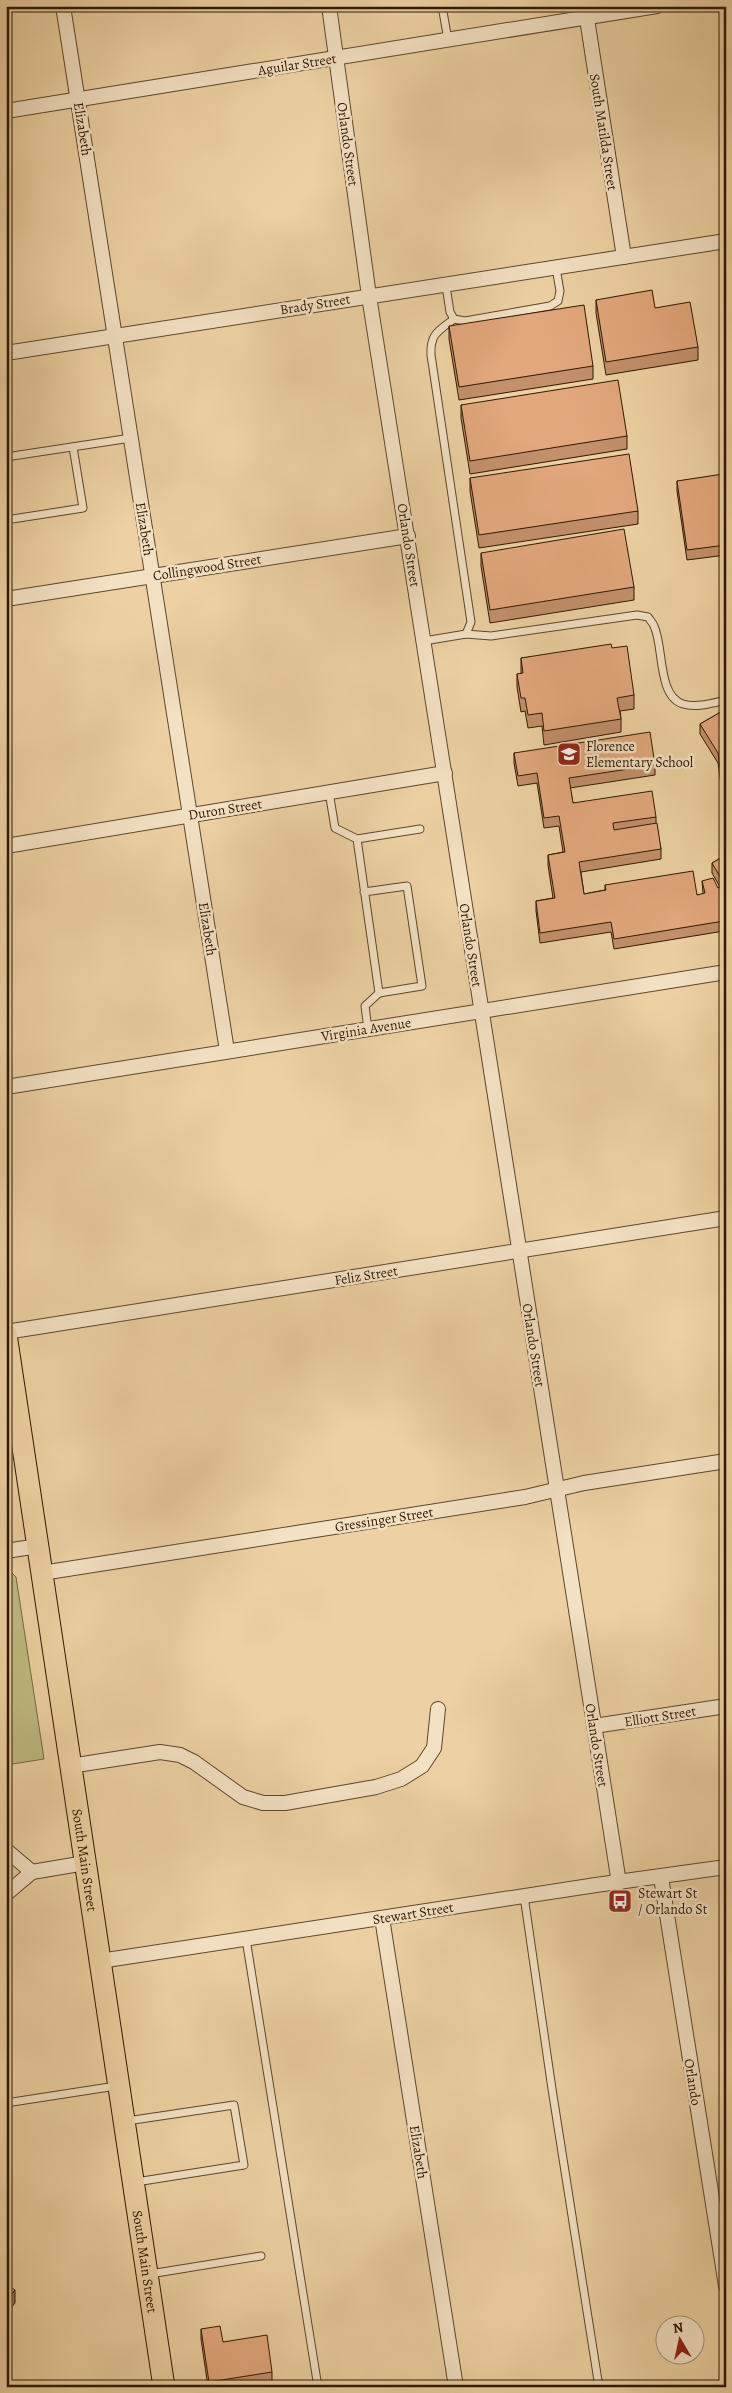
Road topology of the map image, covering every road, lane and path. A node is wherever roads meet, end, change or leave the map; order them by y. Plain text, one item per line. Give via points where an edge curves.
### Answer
1 (63, 6) edge
2 (329, 6) edge
3 (442, 6) edge
4 (657, 6) edge
5 (586, 12) edge
6 (448, 40) junction
7 (336, 58) junction
8 (78, 99) junction
9 (6, 111) edge
10 (726, 242) edge
11 (624, 257) junction
12 (556, 268) junction
13 (446, 286) junction
14 (369, 296) junction
15 (454, 319) junction
16 (115, 336) junction
17 (6, 353) edge
18 (131, 438) junction
19 (73, 447) junction
20 (6, 457) edge
21 (6, 520) edge
22 (408, 536) junction
23 (153, 576) junction
24 (6, 599) edge
25 (466, 634) junction
26 (424, 641) junction
27 (726, 700) edge
28 (445, 773) junction
29 (329, 792) junction
30 (190, 815) junction
31 (420, 829) dead end
32 (6, 831) edge
33 (357, 839) junction
34 (7, 846) edge
35 (364, 892) junction
36 (726, 972) edge
37 (378, 993) junction
38 (481, 1011) junction
39 (368, 1029) junction
40 (227, 1051) junction
41 (6, 1087) edge
42 (726, 1218) edge
43 (519, 1250) junction
44 (6, 1333) edge
45 (10, 1384) edge
46 (726, 1461) edge
47 (557, 1490) junction
48 (38, 1546) junction
49 (6, 1552) edge
50 (42, 1573) junction
51 (726, 1706) edge
52 (438, 1709) dead end
53 (594, 1726) junction
54 (70, 1766) junction
55 (6, 1850) edge
56 (85, 1863) junction
57 (726, 1867) edge
58 (32, 1872) junction
59 (661, 1877) junction
60 (619, 1883) junction
61 (6, 1894) edge
62 (524, 1896) junction
63 (382, 1918) junction
64 (246, 1939) junction
65 (100, 1961) junction
66 (119, 2086) junction
67 (6, 2103) edge
68 (124, 2122) junction
69 (133, 2182) junction
70 (261, 2256) dead end
71 (147, 2274) junction
72 (726, 2286) edge
73 (164, 2387) edge
74 (318, 2387) edge
75 (456, 2387) edge
76 (599, 2387) edge

1 - 8 street, Elizabeth
2 - 7 street, Orlando Street
3 - 6 lane
4 - 5 street, Aguilar Street
5 - 6 street, Aguilar Street
5 - 11 street, South Matilda Street
6 - 7 street, Aguilar Street
7 - 8 street, Aguilar Street
7 - 14 street, Orlando Street
8 - 9 street, Aguilar Street
8 - 16 street, Elizabeth
10 - 11 street, Brady Street
11 - 12 street, Brady Street
12 - 13 street, Brady Street
12 - 15 lane via 559,296 558,301 550,306
13 - 14 street, Brady Street
13 - 15 lane
14 - 16 street, Brady Street
14 - 22 street, Orlando Street
15 - 25 lane via 436,332 431,343 431,355 471,622
16 - 17 street, Brady Street
16 - 18 street, Elizabeth
18 - 19 lane
18 - 23 street, Elizabeth
19 - 20 lane
19 - 21 lane via 83,508
22 - 23 street, Collingwood Street
22 - 26 street, Orlando Street
23 - 24 street, Collingwood Street
23 - 30 street, Elizabeth
25 - 26 lane
25 - 27 lane via 491,636 637,615 648,617 654,626 670,694 682,704 702,705
26 - 28 street, Orlando Street
28 - 29 street, Duron Street
28 - 38 street, Orlando Street
29 - 30 street, Duron Street
29 - 33 lane via 335,828
30 - 34 street, Duron Street
30 - 40 street, Elizabeth
31 - 33 lane
32 - 34 lane
33 - 35 lane
35 - 37 lane
35 - 37 lane via 406,886 422,986
36 - 38 street, Virginia Avenue
37 - 39 lane via 365,1006
38 - 39 street, Virginia Avenue
38 - 43 street, Orlando Street
39 - 40 street, Virginia Avenue
40 - 41 street, Virginia Avenue
42 - 43 street, Feliz Street
43 - 44 street, Feliz Street
43 - 47 street, Orlando Street
44 - 45 main road, South Main Street
45 - 48 main road, South Main Street
46 - 47 street, Gressinger Street
47 - 50 street, Gressinger Street
47 - 53 street, Orlando Street
48 - 49 street
48 - 50 main road, South Main Street
50 - 54 main road, South Main Street
51 - 53 street, Elliott Street
52 - 54 street via 434,1748 422,1766 376,1787 285,1803 263,1803 243,1797 180,1755 160,1752
53 - 60 street, Orlando Street
54 - 56 main road, South Main Street
55 - 58 street
56 - 58 street
56 - 65 main road, South Main Street
57 - 59 street, Stewart Street
58 - 61 street
59 - 60 street, Stewart Street
59 - 72 street, Orlando
60 - 62 street, Stewart Street
62 - 63 street, Stewart Street
62 - 76 lane
63 - 64 street, Stewart Street
63 - 75 street, Elizabeth
64 - 65 street, Stewart Street
64 - 74 lane
65 - 66 main road, South Main Street
66 - 67 lane
66 - 68 main road, South Main Street
68 - 69 main road, South Main Street
68 - 69 lane via 234,2105 244,2165
69 - 71 main road, South Main Street
70 - 71 lane
71 - 73 main road, South Main Street

